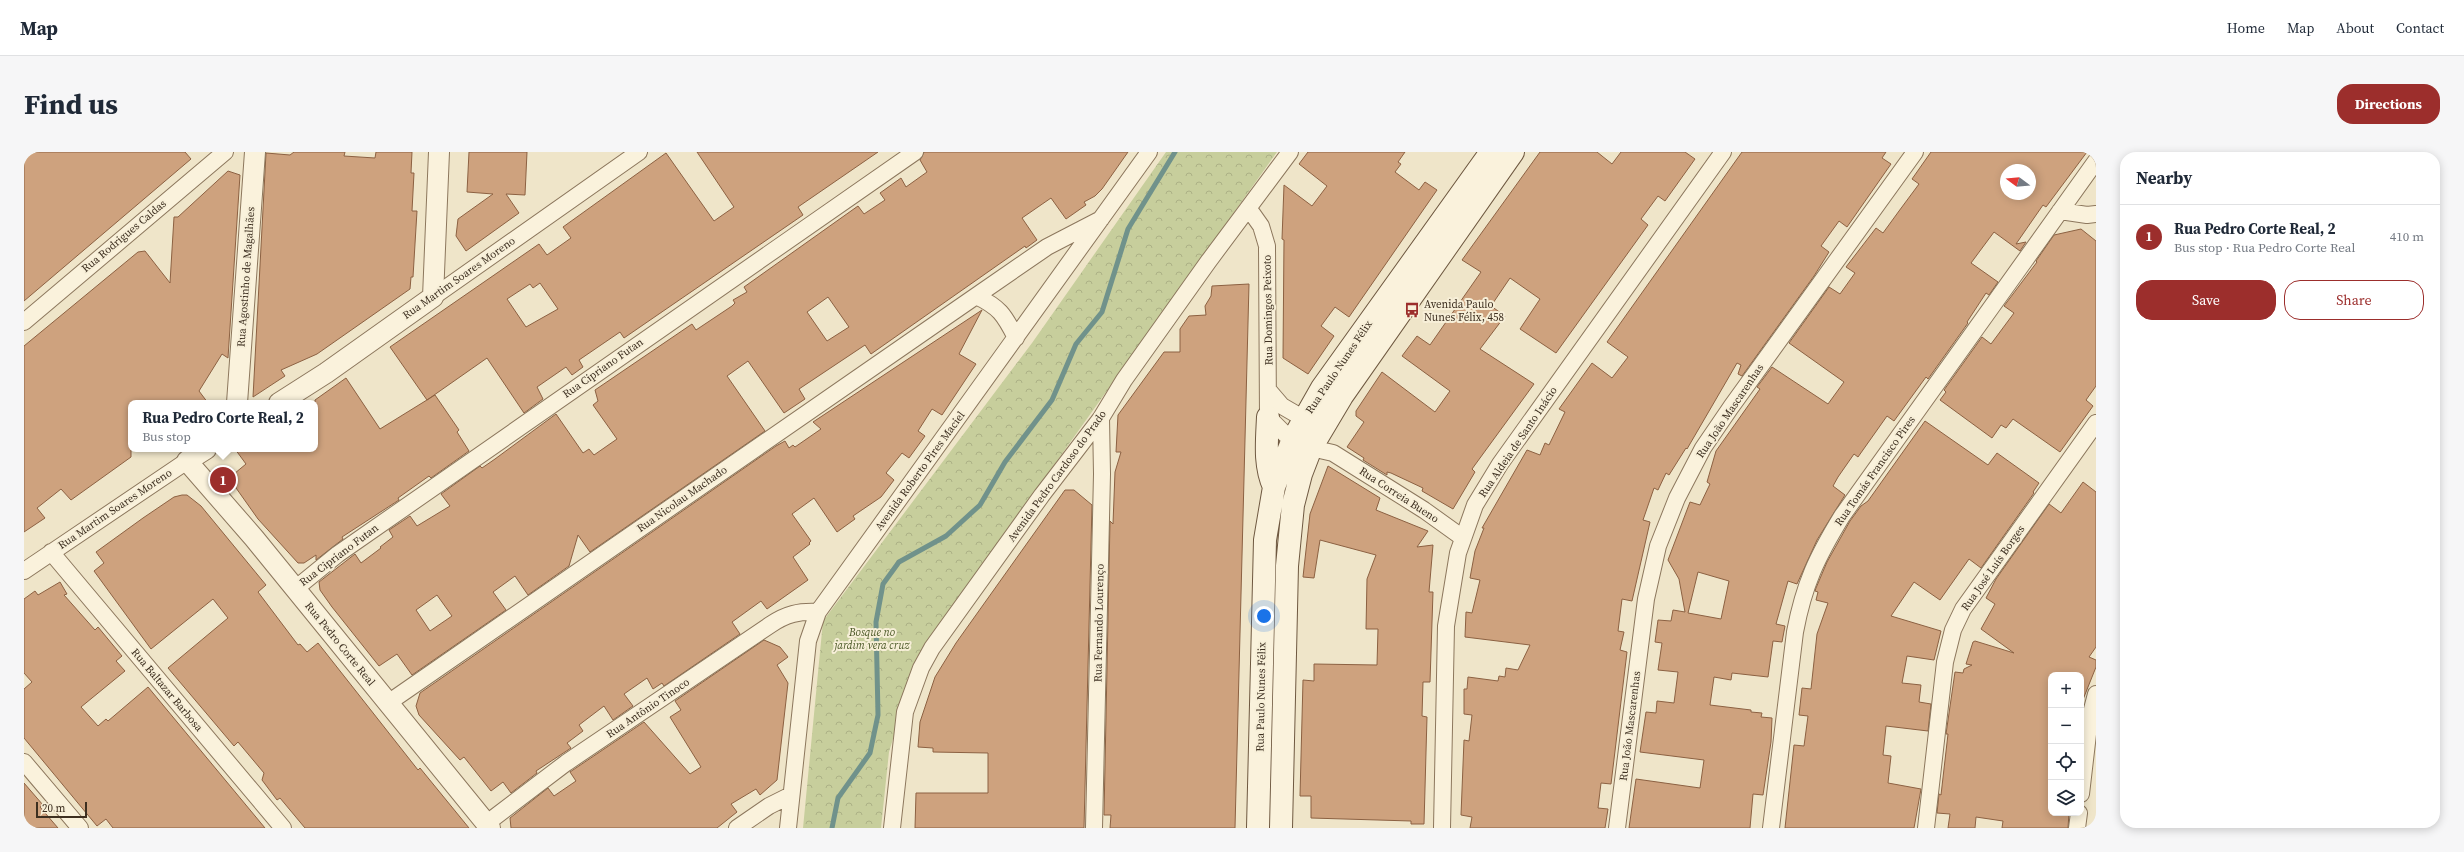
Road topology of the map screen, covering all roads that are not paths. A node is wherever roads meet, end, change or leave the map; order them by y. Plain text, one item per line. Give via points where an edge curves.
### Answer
1 (225, 152) edge
2 (255, 152) edge
3 (439, 152) edge
4 (638, 152) edge
5 (915, 152) edge
6 (1149, 152) edge
7 (1290, 152) edge
8 (1491, 152) edge
9 (1513, 152) edge
10 (1723, 152) edge
11 (1915, 152) edge
12 (2096, 161) edge
13 (1249, 209) junction
14 (2060, 211) junction
15 (2096, 214) edge
16 (1101, 219) junction
17 (976, 296) junction
18 (433, 297) junction
19 (24, 322) edge
20 (1016, 338) junction
21 (1270, 392) junction
22 (237, 400) edge
23 (284, 400) edge
24 (1268, 417) junction
25 (1101, 418) junction
26 (2096, 423) edge
27 (1313, 424) junction
28 (1302, 444) junction
29 (201, 452) edge
30 (1333, 453) junction
31 (187, 461) junction
32 (1274, 487) junction
33 (1463, 538) junction
34 (51, 552) junction
35 (24, 570) edge
36 (294, 589) junction
37 (818, 612) junction
38 (2096, 694) edge
39 (388, 703) junction
40 (24, 762) edge
41 (2083, 780) edge
42 (791, 795) junction
43 (2079, 816) edge
44 (489, 826) edge
45 (80, 828) edge
46 (283, 828) edge
47 (737, 828) edge
48 (788, 828) edge
49 (892, 828) edge
50 (1094, 828) edge
51 (1258, 828) edge
52 (1281, 828) edge
53 (1442, 828) edge
54 (1617, 828) edge
55 (1771, 828) edge
56 (1926, 828) edge
57 (2077, 828) edge

1 - 19 street, Rua Rodrigues Caldas
2 - 22 street, Rua Agostinho de Magalhães
3 - 18 street
4 - 18 street, Rua Martim Soares Moreno
5 - 36 street, Rua Cipriano Futan via 344,550
6 - 16 street, Avenida Roberto Pires Maciel
7 - 13 street, Avenida Pedro Cardoso do Prado
8 - 27 main road, Rua Paulo Nunes Félix via 1322,388
9 - 27 main road, Rua Paulo Nunes Félix via 1365,362
10 - 33 street, Rua Aldeia de Santo Inácio via 1500,464 1475,505
11 - 54 street, Rua João Mascarenhas via 1727,413 1703,448 1677,498 1658,546 1646,599
12 - 14 street, Rua Tomás Francisco Pires
13 - 21 street, Rua Domingos Peixoto via 1261,226 1268,246
13 - 25 street, Avenida Pedro Cardoso do Prado via 1133,368
14 - 15 street
14 - 55 street, Rua Tomás Francisco Pires via 1842,516 1817,557 1800,602
16 - 17 street, Rua Nicolau Machado via 1047,247
16 - 20 street, Avenida Roberto Pires Maciel
17 - 20 street via 1001,311
17 - 39 street, Rua Nicolau Machado
18 - 23 street, Rua Martim Soares Moreno via 326,374
20 - 37 street, Avenida Roberto Pires Maciel
21 - 24 street, Rua Domingos Peixoto
21 - 27 street via 1282,406
24 - 28 street via 1278,429
24 - 32 main road via 1269,474
25 - 49 street, Avenida Pedro Cardoso do Prado via 1014,533 932,648 921,668 905,712
25 - 50 street, Rua Fernando Lourenço via 1102,482
26 - 56 street, Rua José Luís Borges via 1963,609 1953,630 1945,662
27 - 28 main road, Rua Paulo Nunes Félix
27 - 30 street
28 - 30 street, Rua Correia Bueno
28 - 32 main road, Rua Paulo Nunes Félix
28 - 52 main road, Rua Paulo Nunes Félix via 1289,536
29 - 31 street, Rua Martim Soares Moreno
30 - 33 street, Rua Correia Bueno via 1424,510
31 - 34 street, Rua Martim Soares Moreno
31 - 36 street, Rua Pedro Corte Real
32 - 51 main road, Rua Paulo Nunes Félix via 1265,540
33 - 53 street, Rua Aldeia de Santo Inácio via 1458,553 1446,626
34 - 35 street, Rua Martim Soares Moreno
34 - 46 street, Rua Baltazar Barbosa
36 - 39 street, Rua Pedro Corte Real
37 - 42 street, Avenida Roberto Pires Maciel via 808,641
37 - 44 street, Rua Antônio Tinoco via 802,611 785,615 566,763
38 - 41 street via 2090,717
39 - 44 street, Rua Pedro Corte Real
40 - 45 street
42 - 47 street via 769,806
42 - 48 street, Avenida Roberto Pires Maciel
43 - 57 street

